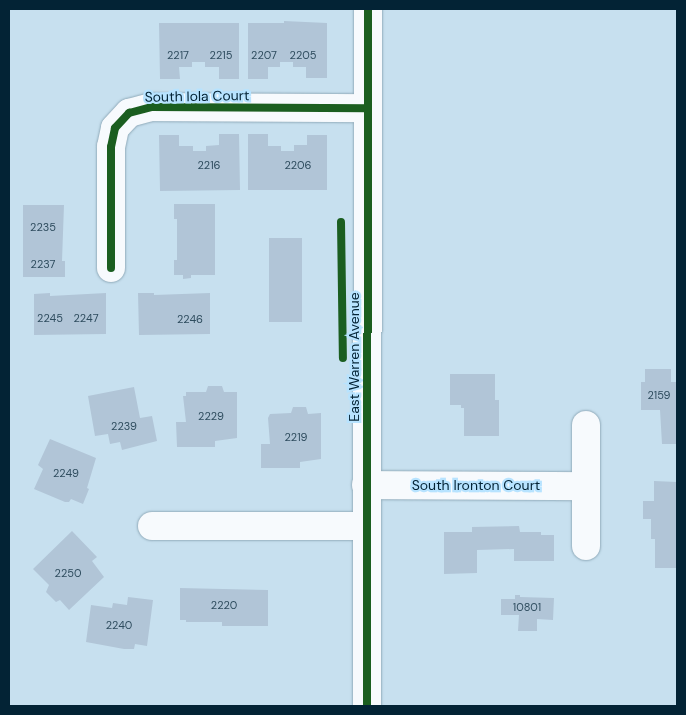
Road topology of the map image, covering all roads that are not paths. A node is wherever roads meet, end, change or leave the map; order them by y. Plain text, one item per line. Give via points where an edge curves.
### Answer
1 (368, 9) edge
2 (367, 108) junction
3 (111, 268) dead end
4 (586, 425) dead end
5 (366, 485) junction
6 (586, 486) junction
7 (152, 526) dead end
8 (366, 526) junction
9 (586, 546) dead end
10 (367, 706) edge

1 - 2 street, East Warren Avenue
2 - 3 street, South Iola Court via 150,107 129,113 115,128 111,147
2 - 5 street, East Warren Avenue
4 - 6 street
5 - 6 street, South Ironton Court
5 - 8 street, East Warren Avenue
6 - 9 street
7 - 8 street
8 - 10 street, East Warren Avenue

